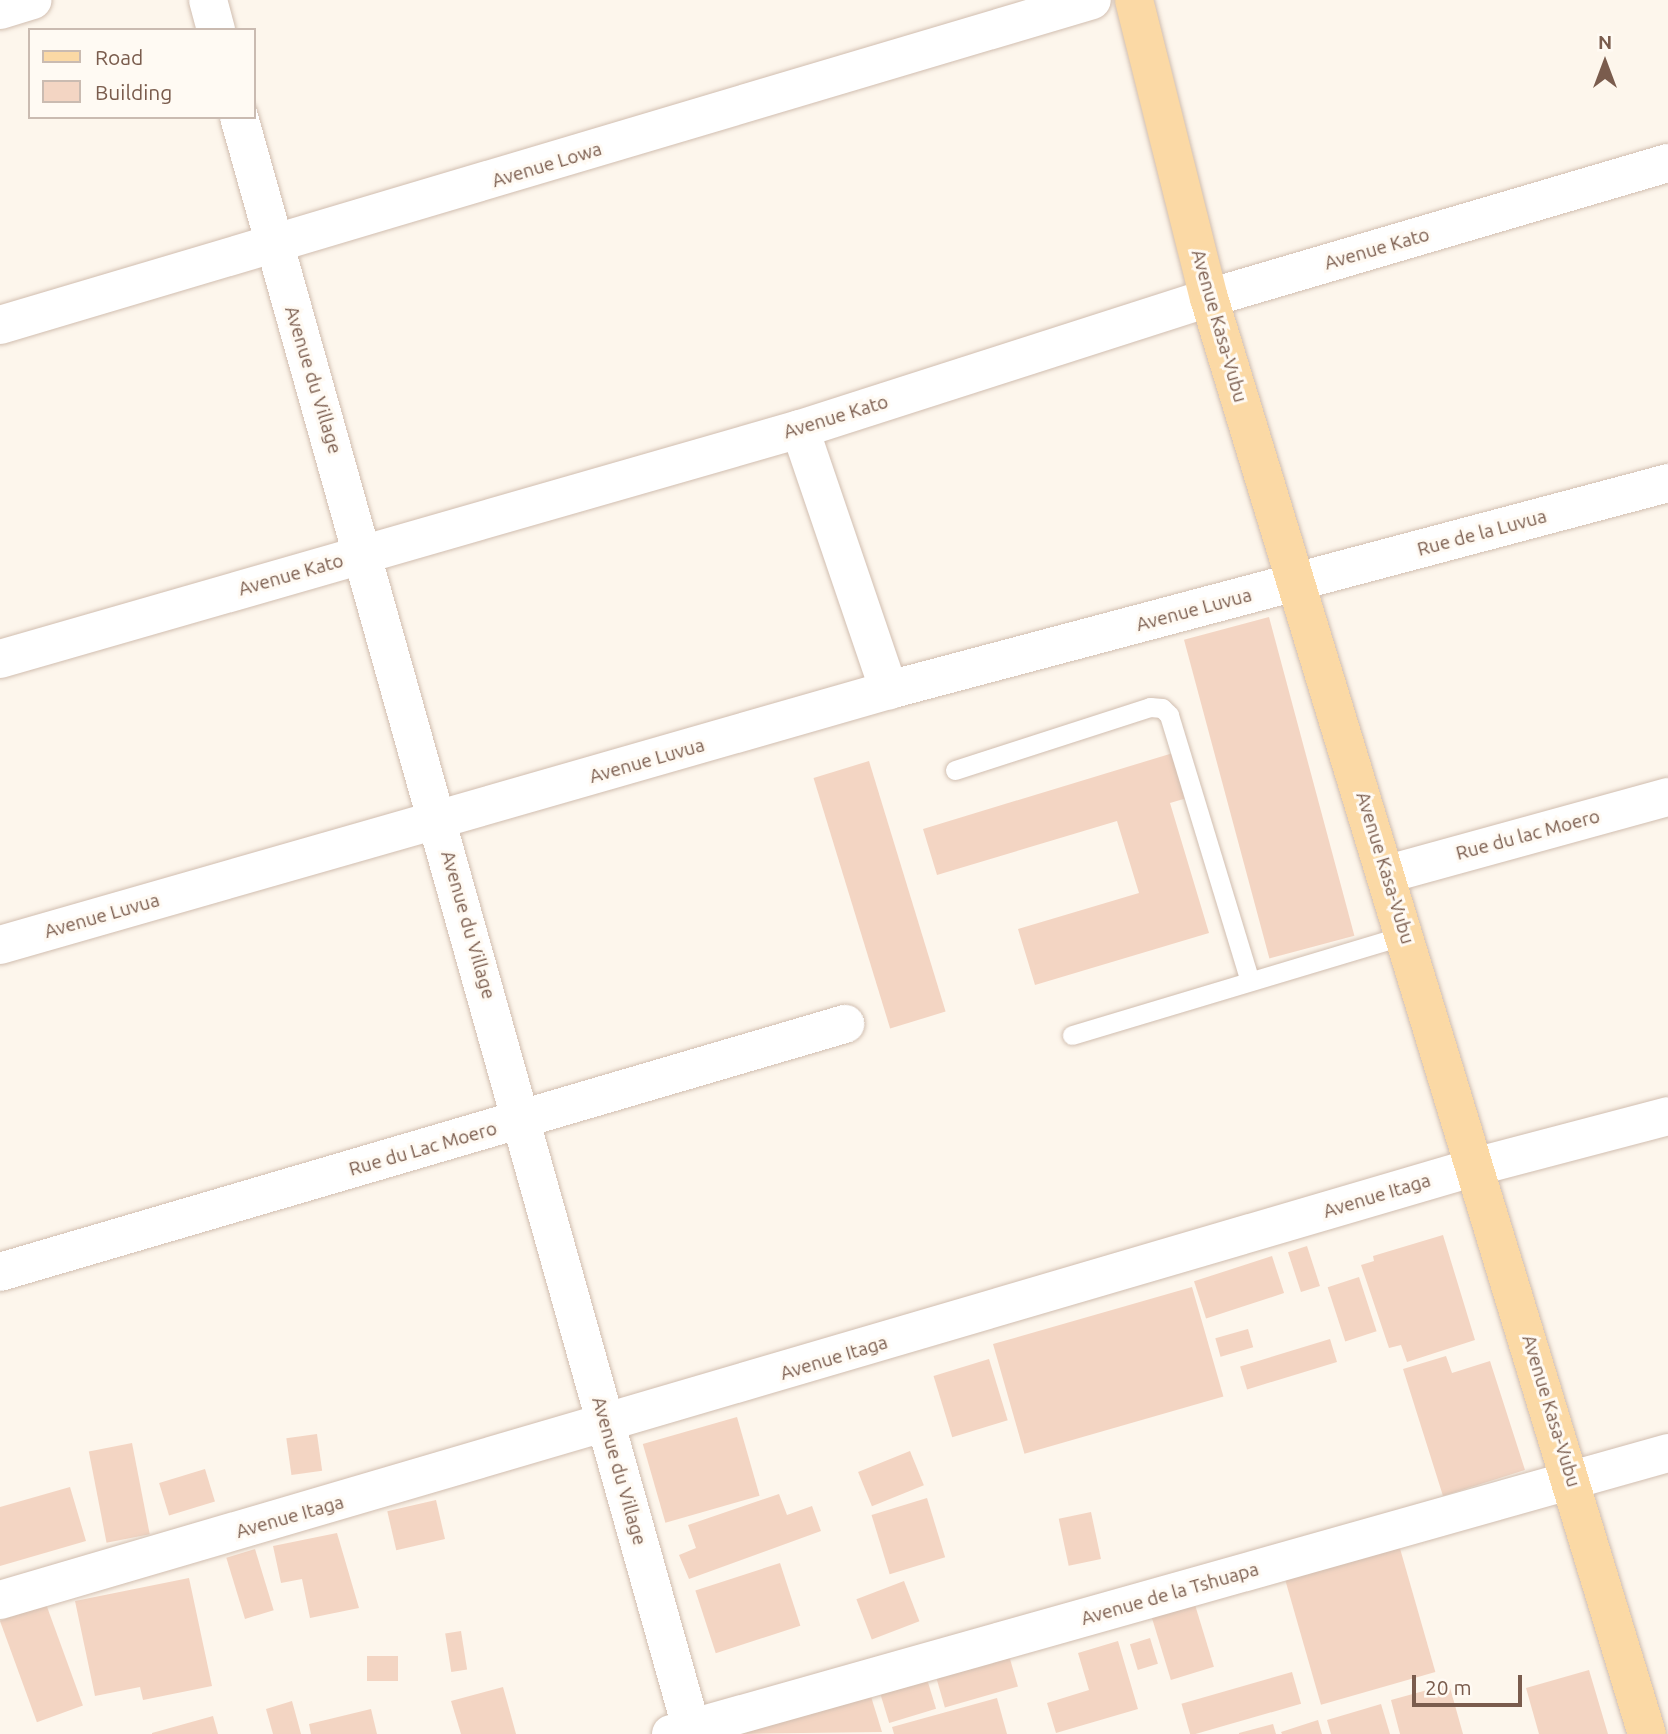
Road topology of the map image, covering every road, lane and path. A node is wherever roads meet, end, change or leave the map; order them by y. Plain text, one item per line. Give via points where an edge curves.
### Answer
1 (33, 0) edge
2 (208, 0) edge
3 (1092, 0) edge
4 (1134, 0) edge
5 (0, 10) edge
6 (215, 28) edge
7 (240, 119) edge
8 (1668, 163) edge
9 (274, 247) junction
10 (1209, 298) junction
11 (0, 325) edge
12 (800, 429) junction
13 (1668, 484) edge
14 (366, 554) junction
15 (1296, 582) junction
16 (0, 659) edge
17 (888, 690) junction
18 (956, 770) dead end
19 (1668, 797) edge
20 (439, 822) junction
21 (1388, 874) junction
22 (1405, 935) junction
23 (0, 945) edge
24 (1250, 981) junction
25 (845, 1024) dead end
26 (1072, 1035) dead end
27 (1668, 1116) edge
28 (523, 1120) junction
29 (1478, 1166) junction
30 (0, 1272) edge
31 (607, 1426) junction
32 (1668, 1453) edge
33 (1572, 1481) junction
34 (0, 1600) edge
35 (685, 1732) edge
36 (1647, 1734) edge

1 - 5 street
2 - 6 street
3 - 9 street, Avenue Lowa
4 - 10 main road, Avenue Kasa-Vubu
7 - 9 street, Avenue du Village
8 - 10 street, Avenue Kato
9 - 11 street, Avenue Lowa
9 - 14 street, Avenue du Village
10 - 12 street, Avenue Kato
10 - 15 main road, Avenue Kasa-Vubu
12 - 14 street, Avenue Kato
12 - 17 street
13 - 15 street, Rue de la Luvua
14 - 16 street, Avenue Kato
14 - 20 street, Avenue du Village
15 - 17 street, Avenue Luvua
15 - 21 main road, Avenue Kasa-Vubu
17 - 20 street, Avenue Luvua
18 - 24 lane via 1150,707 1162,708 1168,715
19 - 21 street, Rue du lac Moero
20 - 23 street, Avenue Luvua
20 - 28 street, Avenue du Village
21 - 22 main road, Avenue Kasa-Vubu
22 - 24 lane
22 - 29 main road, Avenue Kasa-Vubu
24 - 26 lane
25 - 28 street, Rue du Lac Moero
27 - 29 street, Avenue Itaga
28 - 30 street, Rue du Lac Moero
28 - 31 street, Avenue du Village
29 - 31 street, Avenue Itaga
29 - 33 main road, Avenue Kasa-Vubu
31 - 34 street, Avenue Itaga
31 - 35 street, Avenue du Village
32 - 33 street, Avenue de la Tshuapa
33 - 35 street, Avenue de la Tshuapa
33 - 36 main road, Avenue Kasa-Vubu

